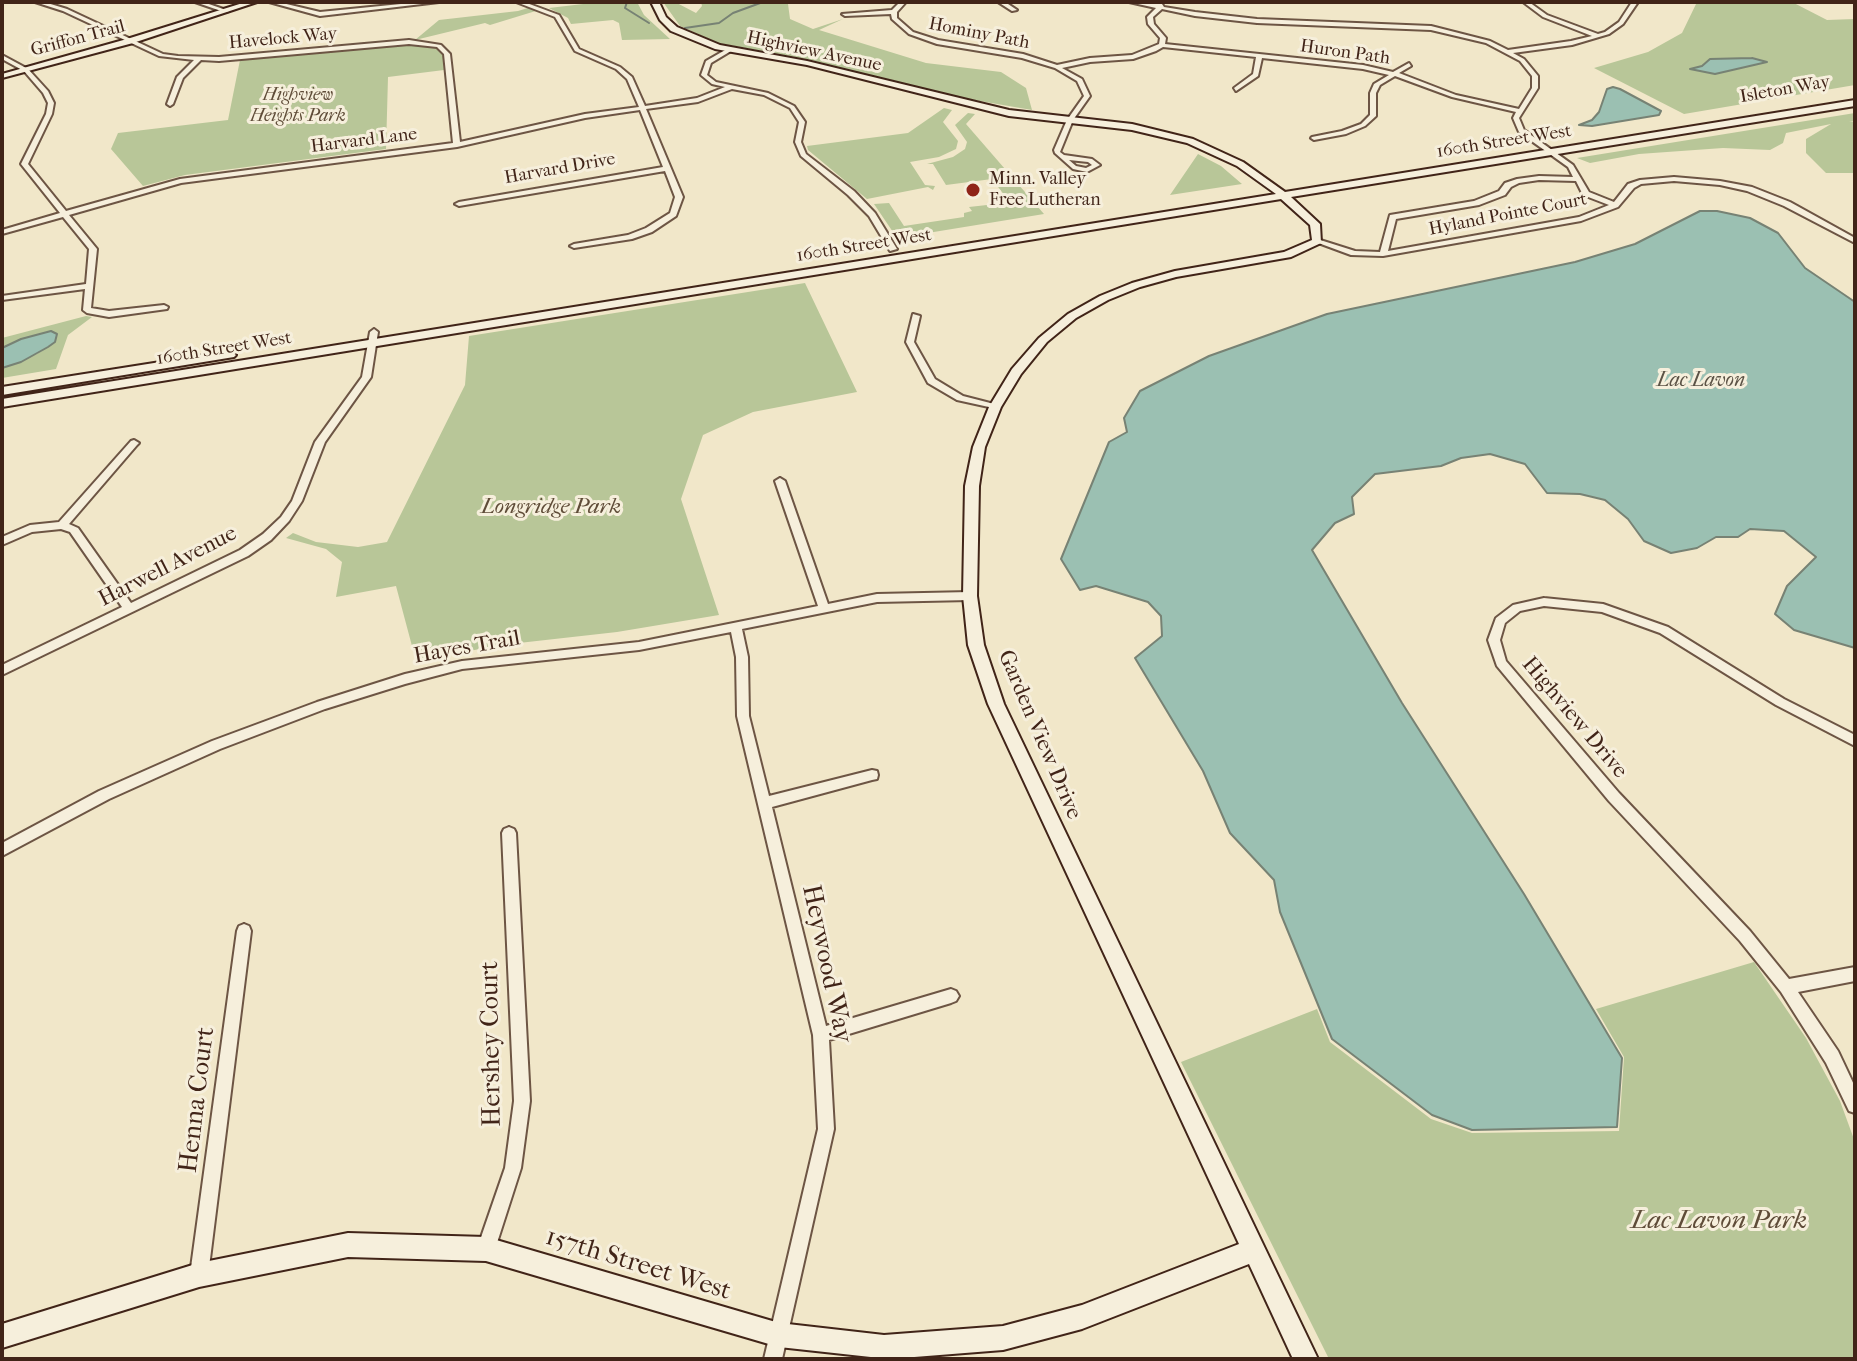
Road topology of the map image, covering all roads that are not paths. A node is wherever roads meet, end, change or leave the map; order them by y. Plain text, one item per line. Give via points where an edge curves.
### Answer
1 (38, 2) edge
2 (198, 2) edge
3 (253, 2) edge
4 (272, 2) edge
5 (436, 2) edge
6 (519, 2) edge
7 (655, 2) edge
8 (903, 2) edge
9 (1001, 2) edge
10 (1132, 2) edge
11 (1168, 2) edge
12 (1526, 2) edge
13 (1635, 2) edge
14 (1159, 8) junction
15 (1014, 10) dead end
16 (226, 11) junction
17 (894, 12) junction
18 (845, 14) dead end
19 (1599, 36) junction
20 (130, 41) junction
21 (1162, 45) junction
22 (729, 50) junction
23 (1509, 52) junction
24 (2, 57) edge
25 (1259, 57) junction
26 (198, 60) junction
27 (1409, 65) dead end
28 (1057, 67) junction
29 (26, 70) junction
30 (1393, 74) junction
31 (2, 76) edge
32 (731, 87) junction
33 (1236, 89) dead end
34 (1855, 94) edge
35 (1855, 103) edge
36 (170, 104) dead end
37 (643, 107) junction
38 (811, 110) dead end
39 (1519, 111) junction
40 (797, 112) junction
41 (1721, 117) joint
42 (1072, 118) junction
43 (1732, 124) joint
44 (1314, 138) dead end
45 (457, 145) junction
46 (1542, 146) junction
47 (1553, 153) junction
48 (1063, 157) dead end
49 (667, 168) junction
50 (1579, 179) junction
51 (1280, 192) junction
52 (459, 204) dead end
53 (1615, 205) junction
54 (65, 215) junction
55 (2, 232) edge
56 (1317, 241) junction
57 (1855, 241) edge
58 (574, 246) dead end
59 (893, 249) junction
60 (1383, 254) junction
61 (88, 286) junction
62 (2, 298) edge
63 (164, 307) dead end
64 (916, 316) dead end
65 (374, 337) junction
66 (2, 391) edge
67 (2, 403) edge
68 (995, 407) junction
69 (134, 443) dead end
70 (780, 481) dead end
71 (62, 525) junction
72 (2, 541) edge
73 (970, 596) junction
74 (824, 607) junction
75 (129, 609) junction
76 (736, 627) junction
77 (2, 670) edge
78 (1855, 741) edge
79 (872, 775) dead end
80 (764, 803) junction
81 (509, 833) dead end
82 (2, 850) edge
83 (244, 931) dead end
84 (1855, 974) edge
85 (1786, 987) junction
86 (951, 996) dead end
87 (821, 1035) junction
88 (1855, 1105) edge
89 (486, 1249) junction
90 (1254, 1250) junction
91 (199, 1275) junction
92 (2, 1336) edge
93 (776, 1347) edge
94 (1306, 1359) edge

1 - 20 street, Havelock Way
2 - 16 street
3 - 16 main road, Griffon Trail
4 - 5 street via 328,14
6 - 37 street via 560,18 577,50 629,77
7 - 22 main road, Highview Avenue via 674,29
8 - 17 street, Hominy Path
9 - 15 street
10 - 14 street
11 - 14 street
12 - 19 street via 1545,16
13 - 19 street via 1621,23
14 - 21 street via 1150,17
14 - 23 street via 1257,21 1431,28 1472,36
16 - 20 main road, Griffon Trail
17 - 18 street
17 - 28 street, Hominy Path via 900,26 916,36 1012,53
19 - 23 street
20 - 26 street, Havelock Way via 161,55
20 - 29 main road, Griffon Trail
21 - 25 street, Huron Path
21 - 28 street via 1137,56
22 - 32 street via 708,62 703,72 714,83
22 - 42 main road, Highview Avenue via 807,63 982,107
23 - 39 street via 1528,66 1536,81
24 - 29 street
25 - 30 street, Huron Path via 1335,62
25 - 33 street via 1256,75
26 - 36 street via 180,77
26 - 45 street, Havelock Way via 433,44 447,54
27 - 30 street
28 - 42 street, Hominy Path via 1086,88 1086,100
29 - 31 main road, Griffon Trail
29 - 54 street via 51,103 24,167
30 - 39 street, Huron Path
30 - 44 street via 1375,87 1371,119 1354,130
32 - 37 street, Harvard Lane via 698,100
32 - 40 street via 773,97
34 - 41 main road, Isleton Way
35 - 43 main road, Isleton Way
37 - 45 street, Harvard Lane
37 - 49 street
38 - 40 street
39 - 46 street via 1516,125
40 - 59 street via 803,155 851,193
41 - 46 main road, 160th Street West
42 - 48 street via 1056,147
42 - 51 main road, Highview Avenue via 1190,141 1233,160
43 - 47 main road, 160th Street West
45 - 54 street, Harvard Lane via 185,180
46 - 47 street
46 - 51 main road, 160th Street West
47 - 50 street
47 - 51 main road, 160th Street West
49 - 52 street, Harvard Drive
49 - 58 street via 679,201 665,221 629,237
50 - 53 street via 1586,193
50 - 60 street via 1517,181 1476,203 1393,217
51 - 56 main road via 1315,224
51 - 59 main road, 160th Street West
51 - 65 main road, 160th Street West
53 - 57 street, Hyland Pointe Court via 1640,182 1720,183 1787,204
53 - 60 street, Hyland Pointe Court via 1581,219
54 - 55 street, Harvard Lane
54 - 61 street via 93,249
56 - 60 street via 1354,253
56 - 68 main road, Garden View Drive via 1287,255 1175,274 1104,298 1043,340
59 - 65 main road, 160th Street West
61 - 62 street
61 - 63 street via 86,308 93,313
64 - 68 street via 910,342 931,381 960,398
65 - 66 main road, 160th Street West
65 - 67 main road, 160th Street West
65 - 75 street, Harwell Avenue via 366,377 320,442 285,519 244,553
68 - 73 main road, Garden View Drive via 979,447 972,486
69 - 71 street
70 - 74 street
71 - 72 street via 30,529
71 - 75 street via 74,530
73 - 74 street, Hayes Trail via 877,598
73 - 90 main road, Garden View Drive via 976,645 996,704
74 - 76 street, Hayes Trail
75 - 77 street, Harwell Avenue
76 - 80 street, Heywood Way via 743,716
76 - 82 street, Hayes Trail via 639,646 462,665 405,679 216,745 104,795
78 - 85 street, Highview Drive via 1664,630 1603,608 1544,602 1517,608 1500,621 1494,640 1501,663
79 - 80 street
80 - 87 street, Heywood Way
81 - 89 street, Hershey Court via 522,1101 513,1168
83 - 91 street, Henna Court
84 - 85 street
85 - 88 street, Highview Drive via 1832,1057
86 - 87 street
87 - 93 street, Heywood Way via 826,1129
89 - 91 main road, 157th Street West via 348,1245
89 - 93 main road, 157th Street West
90 - 93 main road, 157th Street West via 1082,1317 1003,1338 884,1347
90 - 94 main road, Garden View Drive
91 - 92 main road, 157th Street West

